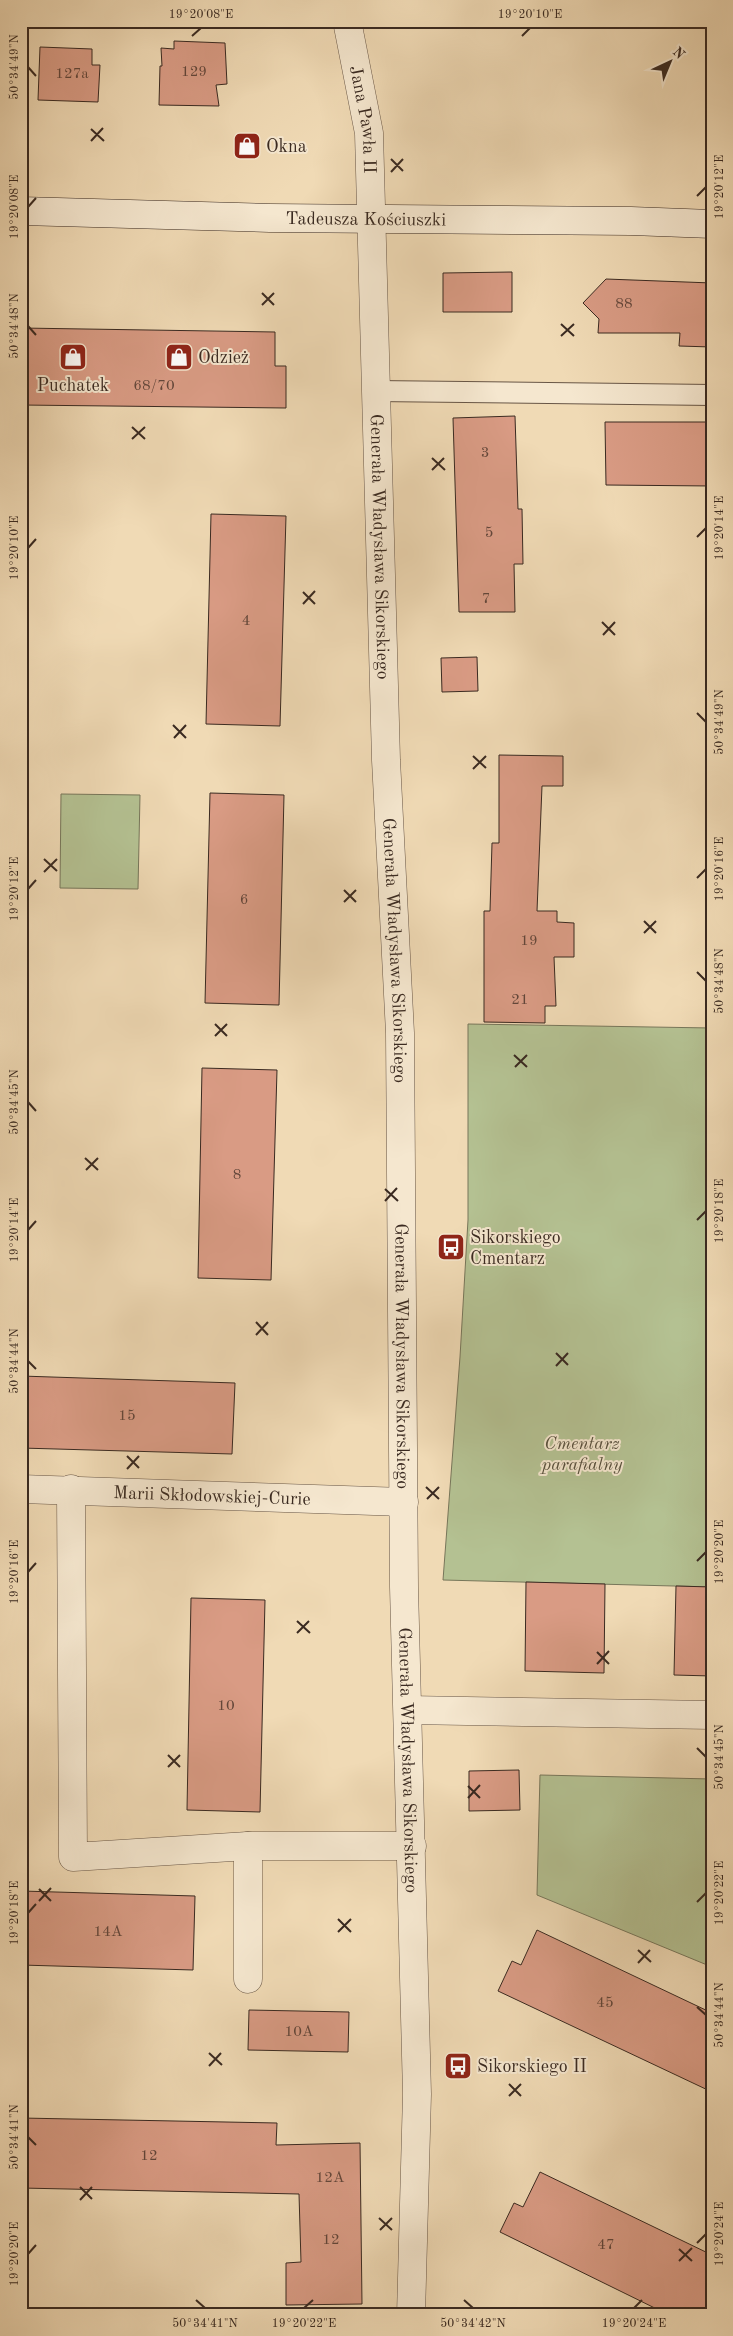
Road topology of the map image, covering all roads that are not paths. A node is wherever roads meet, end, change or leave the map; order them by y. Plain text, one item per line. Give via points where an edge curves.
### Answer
1 (347, 21) edge
2 (21, 211) edge
3 (370, 218) junction
4 (712, 224) edge
5 (375, 391) junction
6 (712, 395) edge
7 (21, 1489) edge
8 (71, 1490) junction
9 (404, 1502) junction
10 (408, 1710) junction
11 (712, 1716) edge
12 (248, 1846) junction
13 (412, 1846) junction
14 (248, 1979) dead end
15 (411, 2315) edge

1 - 3 street, Jana Pawła II via 369,133
2 - 3 street, Tadeusza Kościuszki
3 - 4 street, Tadeusza Kościuszki
3 - 5 street, Generała Władysława Sikorskiego
5 - 6 lane
5 - 9 street, Generała Władysława Sikorskiego via 386,760 400,1033
7 - 8 street, Marii Skłodowskiej-Curie
8 - 9 street, Marii Skłodowskiej-Curie
8 - 12 street via 73,1857
9 - 10 street, Generała Władysława Sikorskiego
10 - 11 street
10 - 13 street, Generała Władysława Sikorskiego
12 - 13 street
12 - 14 street
13 - 15 street, Generała Władysława Sikorskiego via 417,2094

